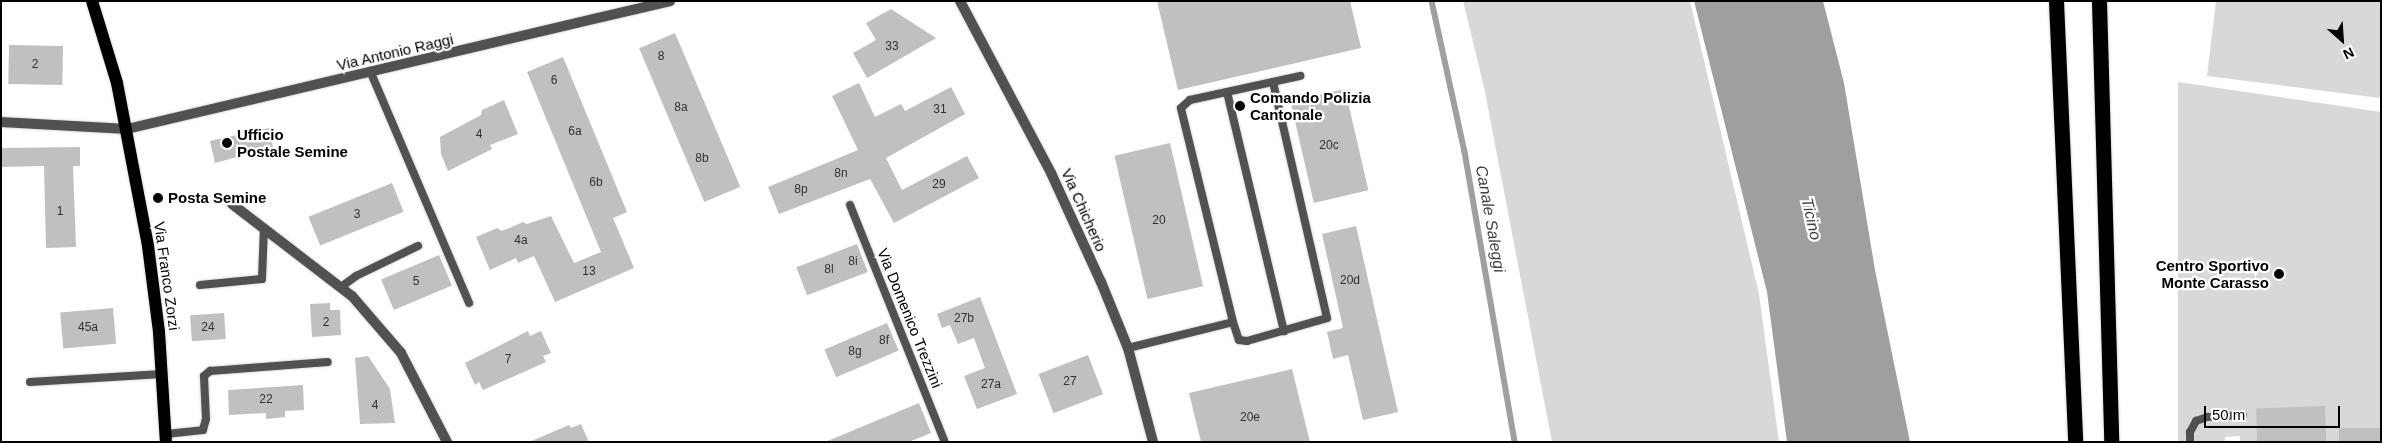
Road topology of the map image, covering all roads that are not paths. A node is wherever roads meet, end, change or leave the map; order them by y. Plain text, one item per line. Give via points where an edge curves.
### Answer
1 (92, 1) edge
2 (670, 1) edge
3 (960, 1) edge
4 (2056, 1) edge
5 (2099, 1) edge
6 (370, 73) junction
7 (1300, 76) dead end
8 (1273, 82) junction
9 (1227, 92) junction
10 (1, 122) edge
11 (127, 129) junction
12 (232, 204) dead end
13 (850, 205) dead end
14 (264, 228) junction
15 (418, 246) dead end
16 (200, 285) dead end
17 (341, 287) junction
18 (469, 303) dead end
19 (1233, 322) junction
20 (1284, 331) junction
21 (1128, 348) junction
22 (328, 362) dead end
23 (162, 374) junction
24 (30, 382) dead end
25 (2244, 415) dead end
26 (166, 438) edge
27 (447, 442) edge
28 (945, 442) edge
29 (1153, 442) edge
30 (2075, 442) edge
31 (2111, 442) edge
32 (2190, 442) edge

1 - 11 main road, Via Franco Zorzi
2 - 6 street, Via Antonio Raggi
3 - 21 street, Via Chicherio via 1051,173
4 - 30 highway
5 - 31 highway
6 - 11 street, Via Antonio Raggi
6 - 18 lane
7 - 8 lane
8 - 9 lane
8 - 20 lane via 1328,314 1319,322
9 - 19 lane via 1190,100 1181,108
9 - 20 lane
10 - 11 street, Via Antonio Raggi
11 - 23 main road, Via Franco Zorzi via 155,289
12 - 14 street
13 - 28 lane, Via Domenico Trezzini
14 - 16 lane via 262,279
14 - 17 street
15 - 17 lane via 356,276
17 - 27 street via 401,353
19 - 20 lane via 1236,335 1242,341
19 - 21 lane
21 - 29 street, Via Chicherio
22 - 26 lane via 210,371 204,376 206,419 203,430
23 - 24 lane
23 - 26 main road, Via Franco Zorzi
25 - 32 lane via 2207,417 2196,422 2190,432

